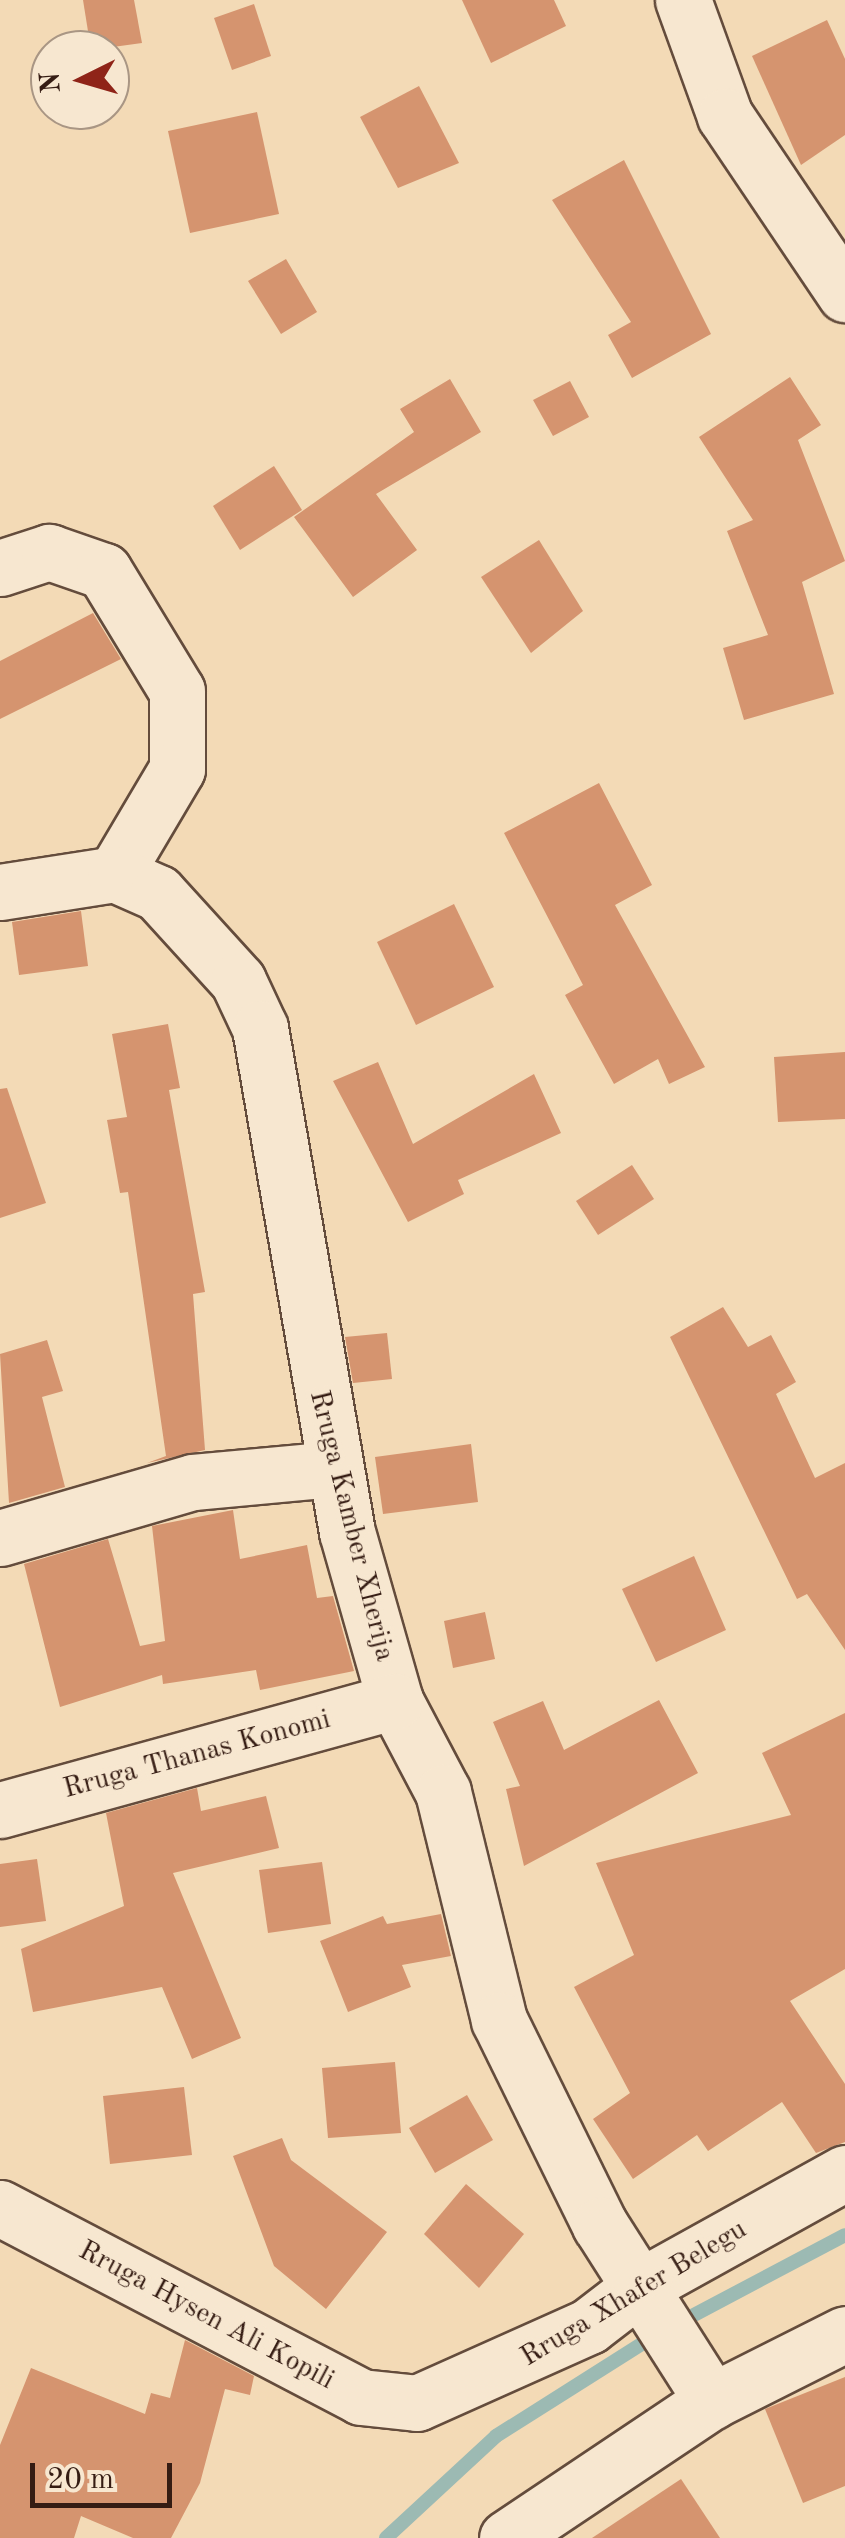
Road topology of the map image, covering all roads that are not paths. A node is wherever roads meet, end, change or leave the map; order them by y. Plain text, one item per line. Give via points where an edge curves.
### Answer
1 (683, 0) edge
2 (845, 294) edge
3 (0, 568) edge
4 (115, 874) junction
5 (0, 892) edge
6 (332, 1469) junction
7 (0, 1538) edge
8 (395, 1701) junction
9 (0, 1810) edge
10 (845, 2173) edge
11 (0, 2208) edge
12 (646, 2294) junction
13 (845, 2334) edge
14 (702, 2382) junction
15 (417, 2403) joint
16 (507, 2538) edge

1 - 2 street via 725,116
3 - 4 street via 49,552 104,571 176,691 177,770
4 - 5 street
4 - 6 street, Rruga Kamber Xherija via 158,892 238,981 260,1028
6 - 7 street via 193,1482
6 - 8 street, Rruga Kamber Xherija
8 - 9 street, Rruga Thanas Konomi
8 - 12 street, Rruga Kamber Xherija via 443,1792 498,2020 564,2159
10 - 12 street, Rruga Xhafer Belegu
11 - 15 street, Rruga Hysen Ali Kopili via 360,2397
12 - 14 street, Rruga Kamber Xherija
12 - 15 street, Rruga Xhafer Belegu via 572,2335
13 - 14 street
14 - 16 street

